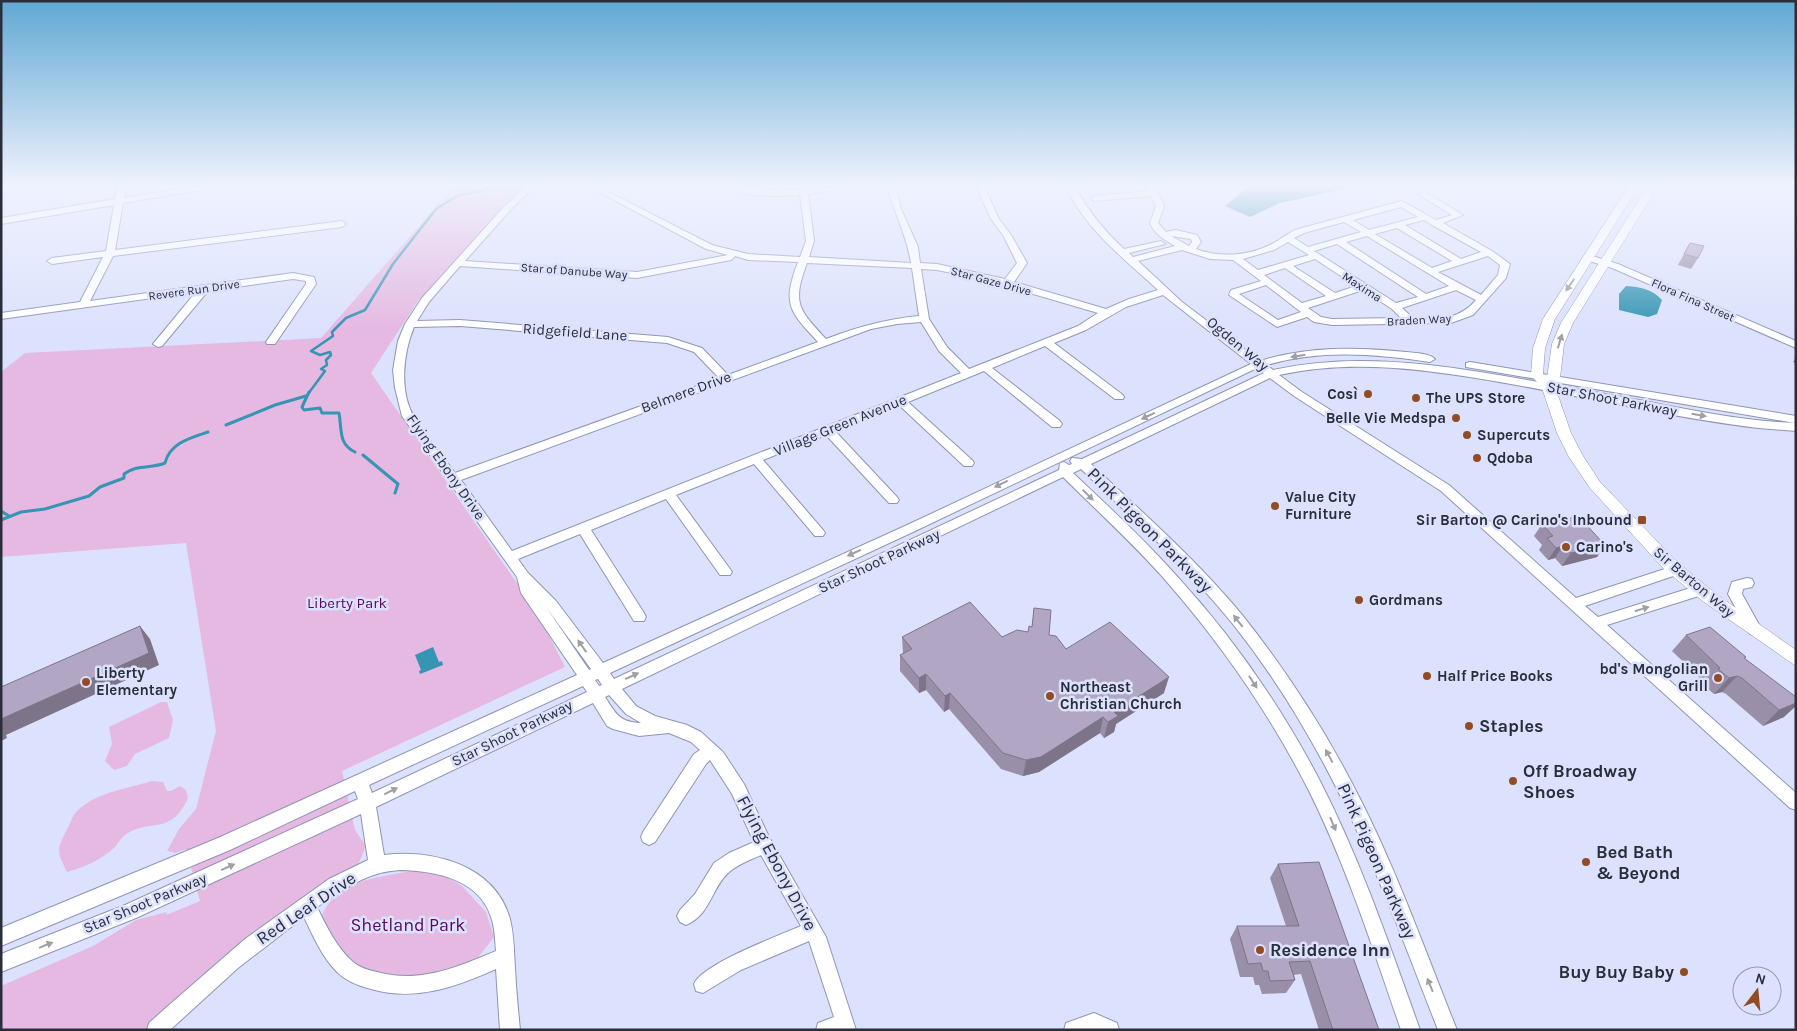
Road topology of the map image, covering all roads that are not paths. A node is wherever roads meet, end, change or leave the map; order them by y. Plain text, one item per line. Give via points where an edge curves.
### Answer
1 (114, 234) edge
2 (261, 234) edge
3 (484, 234) edge
4 (683, 234) edge
5 (809, 234) edge
6 (907, 234) edge
7 (1006, 234) edge
8 (1104, 234) edge
9 (1169, 234) edge
10 (1181, 234) edge
11 (1293, 234) edge
12 (1363, 234) edge
13 (1369, 234) edge
14 (1413, 234) edge
15 (1455, 234) edge
16 (1604, 234) edge
17 (1622, 234) edge
18 (1163, 235) joint
19 (1287, 236) junction
20 (1338, 241) junction
21 (1173, 242) junction
22 (702, 244) junction
23 (1187, 249) junction
24 (1306, 250) junction
25 (1121, 252) junction
26 (110, 253) junction
27 (1489, 253) junction
28 (744, 256) junction
29 (1315, 256) junction
30 (1236, 258) junction
31 (1589, 258) junction
32 (804, 260) junction
33 (1130, 260) junction
34 (52, 261) dead end
35 (1460, 262) junction
36 (1604, 262) junction
37 (459, 263) junction
38 (1286, 265) junction
39 (688, 266) junction
40 (914, 266) junction
41 (1432, 271) junction
42 (1256, 274) junction
43 (1268, 282) junction
44 (1006, 284) junction
45 (1363, 287) junction
46 (1457, 287) junction
47 (204, 289) junction
48 (1167, 291) junction
49 (1333, 296) junction
50 (1425, 297) junction
51 (1482, 300) junction
52 (84, 305) junction
53 (1395, 308) junction
54 (1304, 310) junction
55 (1105, 312) junction
56 (1, 316) edge
57 (924, 319) junction
58 (1410, 322) junction
59 (410, 324) junction
60 (271, 342) dead end
61 (824, 342) junction
62 (1046, 342) junction
63 (158, 344) dead end
64 (1796, 345) edge
65 (985, 367) junction
66 (1265, 367) junction
67 (968, 374) junction
68 (1538, 375) junction
69 (725, 378) junction
70 (1551, 382) junction
71 (1119, 397) dead end
72 (901, 401) junction
73 (1796, 420) edge
74 (1056, 424) dead end
75 (1796, 427) edge
76 (828, 430) junction
77 (1062, 456) junction
78 (756, 459) junction
79 (968, 463) dead end
80 (1083, 464) junction
81 (1065, 472) junction
82 (452, 478) junction
83 (668, 494) junction
84 (893, 500) dead end
85 (583, 528) junction
86 (819, 533) dead end
87 (510, 557) junction
88 (1677, 570) junction
89 (725, 572) dead end
90 (523, 576) junction
91 (1747, 583) dead end
92 (1700, 590) junction
93 (1574, 604) junction
94 (639, 617) dead end
95 (1595, 623) junction
96 (1758, 634) junction
97 (1796, 659) edge
98 (599, 670) junction
99 (586, 676) junction
100 (610, 686) junction
101 (595, 693) junction
102 (668, 727) junction
103 (711, 752) junction
104 (360, 781) junction
105 (367, 803) junction
106 (1796, 803) edge
107 (649, 837) dead end
108 (765, 845) junction
109 (377, 864) junction
110 (307, 904) junction
111 (686, 916) dead end
112 (813, 930) junction
113 (1, 937) edge
114 (504, 957) junction
115 (1, 963) edge
116 (703, 984) dead end
117 (846, 1026) edge
118 (156, 1030) edge
119 (510, 1030) edge
120 (825, 1030) edge
121 (1073, 1030) edge
122 (1110, 1030) edge
123 (1411, 1030) edge
124 (1448, 1030) edge

1 - 26 street
2 - 26 street
3 - 37 street, Flying Ebony Drive
4 - 22 street, Star Gaze Drive
5 - 32 street
6 - 40 street
7 - 44 street via 1022,263
8 - 25 street, Ogden Way
9 - 18 street
10 - 23 street via 1194,237 1197,242
11 - 19 street
12 - 20 street
13 - 41 street
14 - 35 street
15 - 27 street, Braden Way
16 - 31 main road
17 - 36 main road, Sir Barton Way
18 - 21 street
19 - 24 street, Maxima
19 - 30 street via 1272,248
20 - 24 street
20 - 50 street
21 - 23 street
21 - 25 street
22 - 28 street, Star Gaze Drive
22 - 39 street via 700,256
23 - 30 street via 1207,256
23 - 33 street
24 - 29 street, Maxima
25 - 33 street, Ogden Way
26 - 34 street
26 - 52 street
27 - 35 street
27 - 51 street, Braden Way via 1505,264 1505,268 1503,276
28 - 32 street, Star Gaze Drive
28 - 39 street, Star of Danube Way
29 - 38 street
29 - 45 street, Maxima
30 - 42 street, Braden Way
31 - 36 street, Flora Fina Street
31 -> 68 main road via 1542,332 1536,364
32 - 40 street, Star Gaze Drive
32 - 61 street via 794,285 794,304 801,318
33 - 48 street, Ogden Way
35 - 41 street
36 - 64 street, Flora Fina Street
70 -> 36 main road, Sir Barton Way via 1562,333
37 - 39 street, Star of Danube Way via 620,275 649,274
37 - 59 street, Flying Ebony Drive
38 - 42 street
38 - 49 street
40 - 44 street, Star Gaze Drive via 965,272
40 - 57 street
41 - 46 street
42 - 43 street, Braden Way
43 - 54 street, Braden Way
43 - 54 street via 1234,292 1234,295 1278,324
44 - 55 street, Star Gaze Drive
45 - 49 street
45 - 53 street, Maxima
46 - 50 street
46 - 51 street
47 - 52 street, Revere Run Drive
47 - 60 street, Revere Run Drive via 293,276 311,279 311,284
47 - 63 street
48 - 55 street, Village Green Avenue via 1134,298
48 - 66 street, Ogden Way via 1179,304
49 - 54 street
50 - 53 street
51 - 58 street, Braden Way via 1470,313 1447,320
52 - 56 street, Revere Run Drive
53 - 58 street, Maxima
54 - 58 street, Braden Way via 1318,320 1332,322
55 - 62 street, Village Green Avenue via 1082,328
57 - 61 street, Belmere Drive via 883,324
57 - 67 street via 943,349
59 - 69 street, Ridgefield Lane via 460,324 668,340 698,350
59 - 82 street, Flying Ebony Drive via 400,354 398,382 401,397 408,416
61 - 69 street, Belmere Drive
62 - 65 street, Village Green Avenue
62 - 71 street
65 - 67 street, Village Green Avenue
65 - 74 street
68 -> 66 street, Star Shoot Parkway via 1367,352 1318,353
66 - 70 street, Star Shoot Parkway via 1392,363
66 -> 77 street, Star Shoot Parkway
66 - 80 street, Star Shoot Parkway
66 - 93 street, Ogden Way via 1298,394 1445,488
67 - 72 street, Village Green Avenue
68 - 70 main road, Sir Barton Way
69 - 82 street, Belmere Drive
70 - 73 street, Star Shoot Parkway
70 -> 75 street, Star Shoot Parkway via 1735,421
70 - 88 main road, Sir Barton Way via 1564,433 1576,457 1595,485
72 - 76 street, Village Green Avenue
72 - 79 street
76 - 78 street, Village Green Avenue
76 - 84 street
77 - 80 street, Pink Pigeon Parkway
77 - 81 street, Pink Pigeon Parkway
77 -> 98 street, Star Shoot Parkway
78 - 83 street, Village Green Avenue
78 - 86 street
80 - 81 street, Star Shoot Parkway
124 -> 80 street, Pink Pigeon Parkway via 1349,794 1298,705 1213,592
100 -> 81 street, Star Shoot Parkway
81 -> 123 street, Pink Pigeon Parkway via 1171,578 1233,653 1271,710 1330,818
82 - 87 street, Flying Ebony Drive
83 - 85 street, Village Green Avenue
83 - 89 street
85 - 87 street, Village Green Avenue
85 - 94 street
87 - 90 street, Flying Ebony Drive
88 - 92 main road, Sir Barton Way
88 - 93 street
98 -> 90 street, Flying Ebony Drive via 562,618
90 - 99 street, Flying Ebony Drive via 526,589
91 - 96 street via 1737,586 1735,594
95 -> 92 street
92 - 96 main road, Sir Barton Way
93 - 95 street, Ogden Way
95 - 106 street, Ogden Way
96 - 97 main road, Sir Barton Way
98 - 99 street, Star Shoot Parkway
98 - 100 street, Flying Ebony Drive
99 - 101 street, Flying Ebony Drive
99 - 104 street, Star Shoot Parkway
100 - 101 street, Star Shoot Parkway
100 - 102 street, Flying Ebony Drive via 631,710
101 - 102 street, Flying Ebony Drive via 612,721 621,726 638,731
105 -> 101 street, Star Shoot Parkway
102 - 103 street, Flying Ebony Drive via 696,737
103 - 107 street via 700,759
103 - 108 street, Flying Ebony Drive via 738,790
104 - 105 street
104 - 113 street, Star Shoot Parkway via 224,844
105 - 109 street
115 -> 105 street, Star Shoot Parkway via 130,912
108 - 111 street via 720,869 701,902
108 - 112 street, Flying Ebony Drive
109 - 110 street, Red Leaf Drive via 334,885
109 - 114 street, Red Leaf Drive via 426,864 450,868 468,876 482,887 499,913
110 - 114 street via 316,925 341,963 357,975 386,986 410,988 436,982
110 - 118 street, Red Leaf Drive via 210,979
112 - 116 street via 735,964
112 - 117 street, Flying Ebony Drive
114 - 119 street, Red Leaf Drive
117 - 120 street
121 - 122 street via 1094,1023

